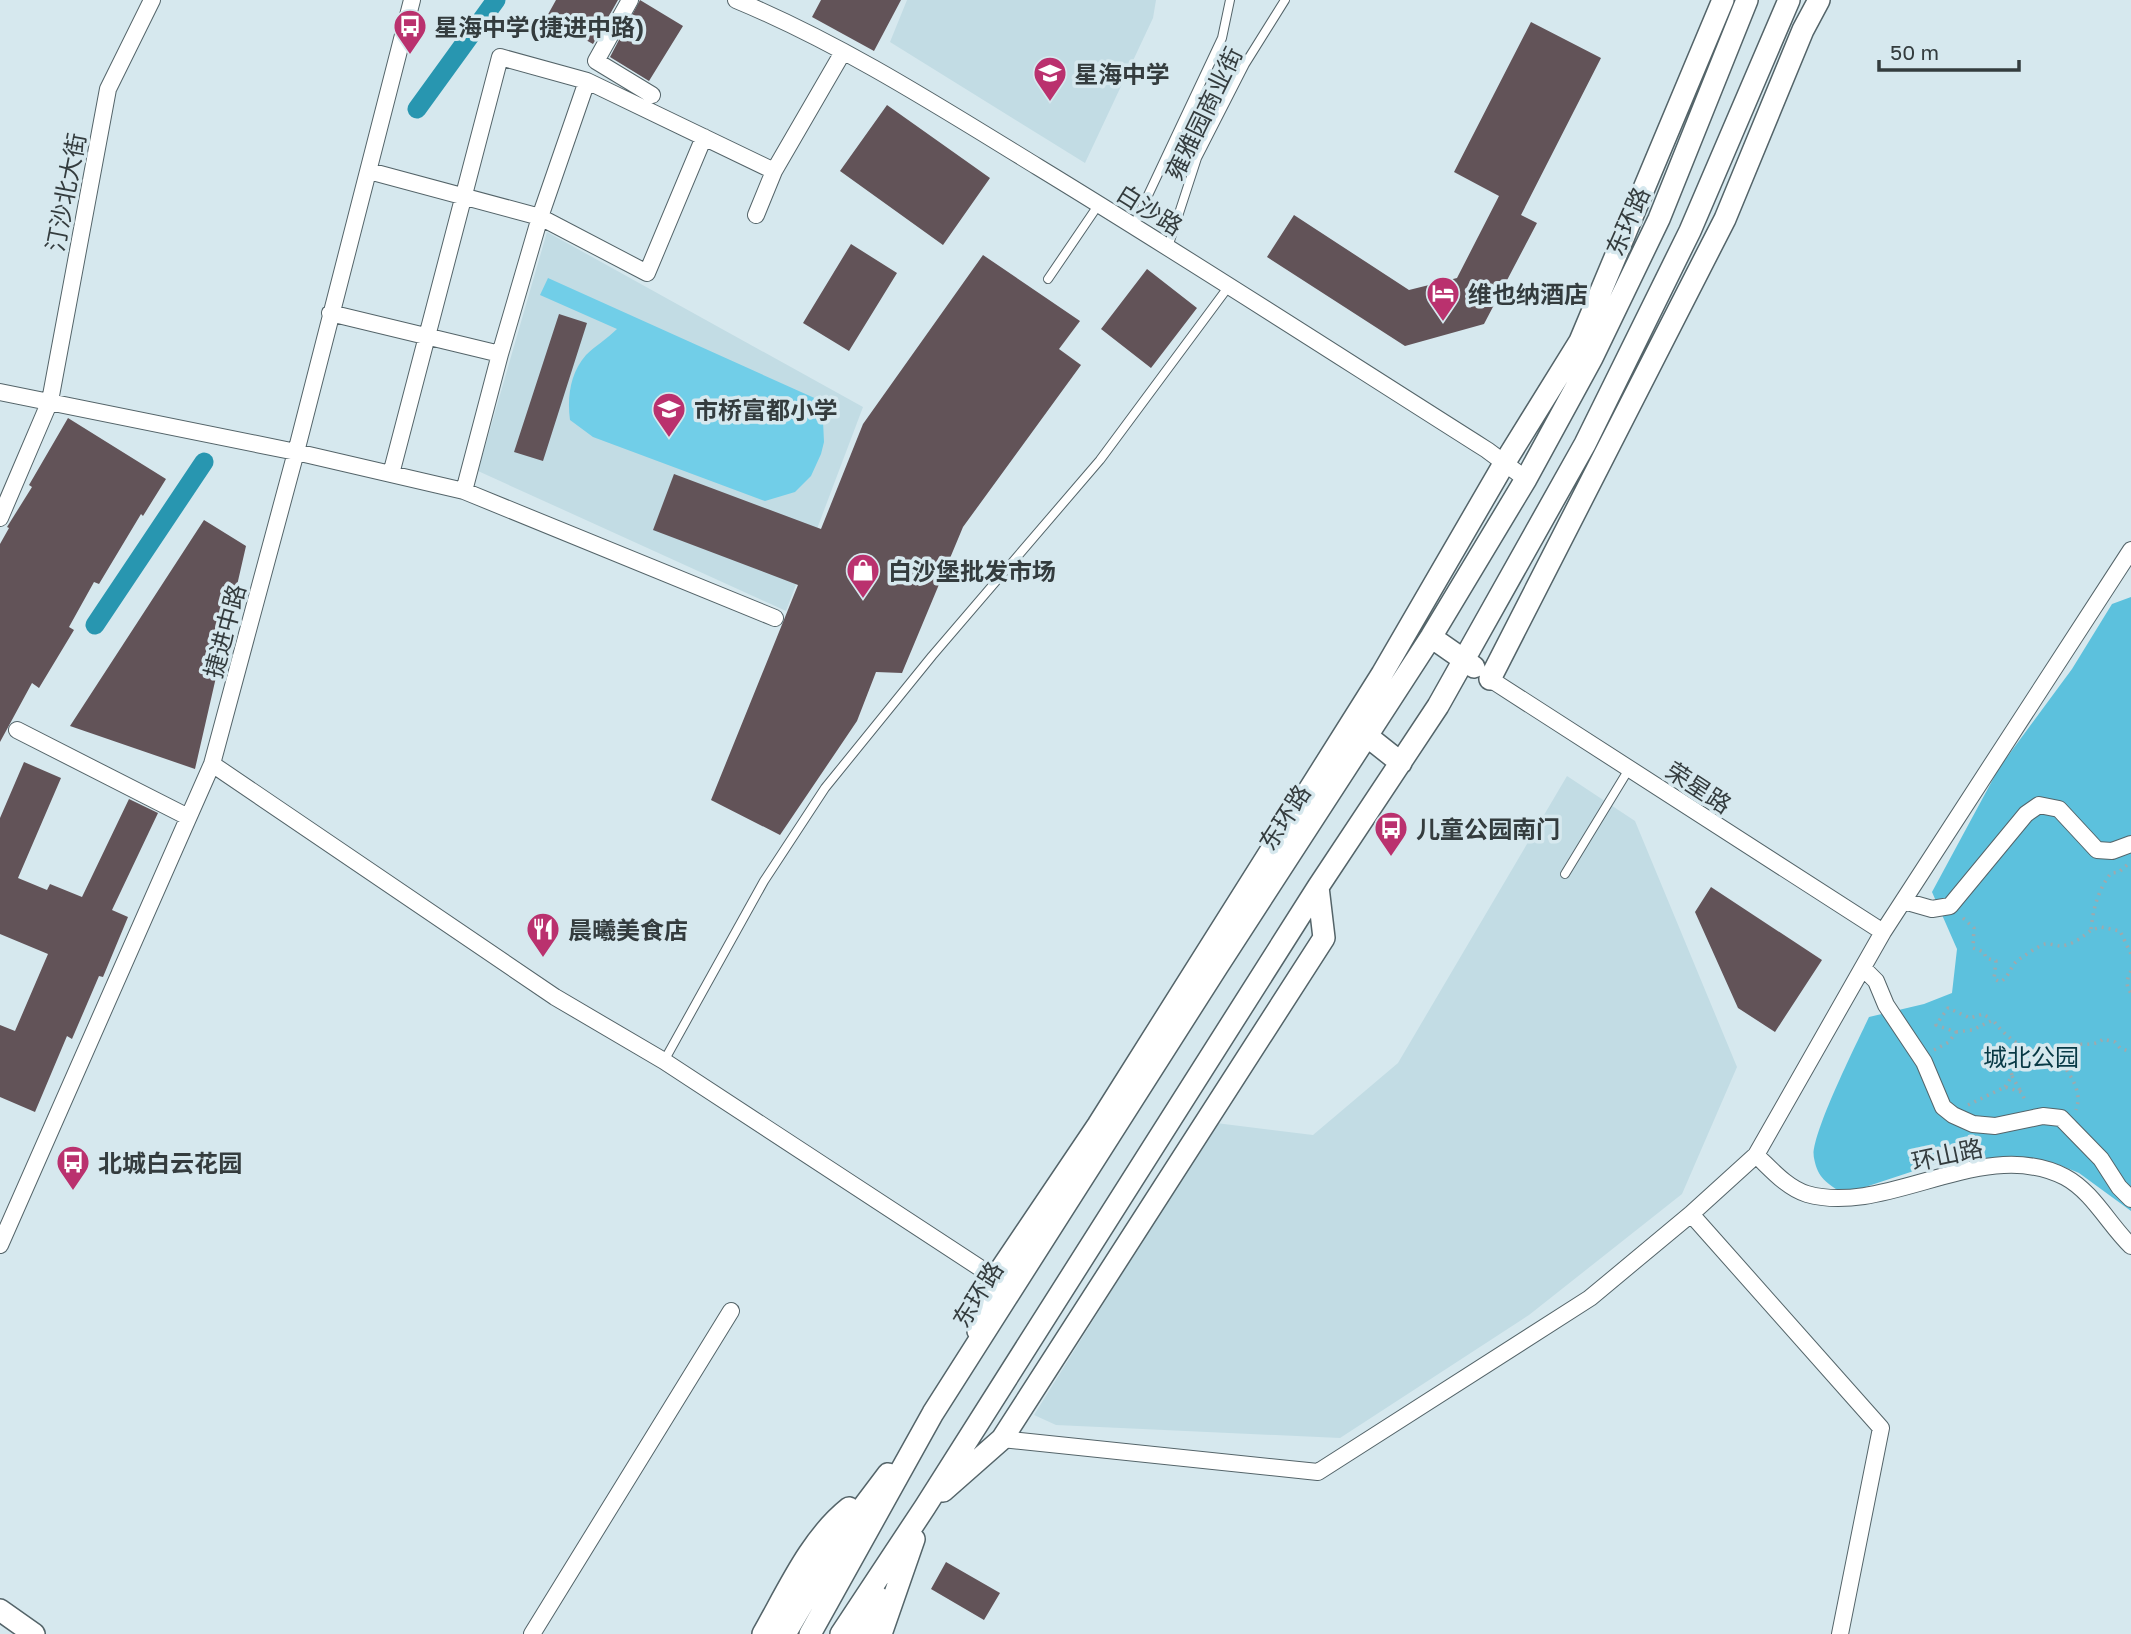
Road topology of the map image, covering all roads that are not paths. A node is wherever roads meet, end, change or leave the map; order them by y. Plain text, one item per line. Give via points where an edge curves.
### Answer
1 (152, 0) edge
2 (412, 0) edge
3 (630, 0) edge
4 (736, 0) edge
5 (1230, 0) edge
6 (1285, 0) edge
7 (1723, 0) edge
8 (1747, 0) edge
9 (1788, 0) edge
10 (1819, 0) edge
11 (1807, 22) junction
12 (842, 52) junction
13 (587, 81) junction
14 (652, 94) dead end
15 (1738, 116) junction
16 (704, 138) junction
17 (369, 171) junction
18 (774, 171) junction
19 (464, 196) junction
20 (1099, 204) junction
21 (757, 215) dead end
22 (540, 218) junction
23 (1134, 225) junction
24 (1168, 247) junction
25 (1048, 279) dead end
26 (1229, 286) junction
27 (330, 313) junction
28 (426, 334) junction
29 (500, 354) junction
30 (0, 392) edge
31 (50, 401) junction
32 (296, 452) junction
33 (1505, 461) junction
34 (391, 474) junction
35 (1526, 479) junction
36 (464, 491) junction
37 (0, 518) edge
38 (2131, 550) edge
39 (1500, 596) junction
40 (775, 618) dead end
41 (1432, 637) junction
42 (1464, 660) junction
43 (1382, 674) junction
44 (1490, 679) junction
45 (17, 730) dead end
46 (1367, 736) junction
47 (1401, 762) junction
48 (212, 764) junction
49 (1629, 769) junction
50 (188, 817) junction
51 (2131, 844) edge
52 (1565, 874) dead end
53 (1318, 887) junction
54 (1904, 901) junction
55 (1883, 932) junction
56 (1864, 969) junction
57 (664, 1062) junction
58 (1756, 1155) junction
59 (2131, 1199) edge
60 (1691, 1214) junction
61 (0, 1245) edge
62 (2131, 1246) edge
63 (1003, 1283) junction
64 (731, 1311) dead end
65 (933, 1413) junction
66 (1002, 1439) junction
67 (883, 1480) junction
68 (925, 1507) junction
69 (0, 1610) edge
70 (0, 1627) edge
71 (8, 1634) edge
72 (34, 1634) edge
73 (532, 1634) edge
74 (763, 1634) edge
75 (785, 1634) edge
76 (810, 1634) edge
77 (841, 1634) edge
78 (861, 1634) edge
79 (881, 1634) edge
80 (1840, 1634) edge

1 - 31 street, 汀沙北大街 via 108,89
2 - 17 street, 捷进中路
3 - 14 street via 596,61
4 - 12 street, 白沙路
5 - 23 lane, 雍雅园商业街 via 1223,38
6 - 24 lane, 雍雅园商业街 via 1245,64 1197,158
7 - 33 main road via 1580,341
8 - 35 main road, 东环路 via 1659,219 1592,358
9 - 15 main road
10 - 11 main road
11 - 15 main road
11 - 44 main road via 1725,219
12 - 18 street
12 - 20 street, 白沙路
13 - 16 street
13 - 19 street via 500,57
13 - 22 street
15 - 39 main road via 1690,230 1591,431
16 - 18 street
16 - 22 street via 647,274
17 - 19 street
17 - 27 street, 捷进中路
18 - 21 street
19 - 22 street
19 - 28 street
20 - 23 street, 白沙路
20 - 25 lane
22 - 29 street
23 - 24 street, 白沙路
24 - 26 street, 白沙路
26 - 33 street, 白沙路
26 - 57 lane via 1100,460 825,788 764,881
27 - 28 street
27 - 32 street, 捷进中路
28 - 29 street
28 - 34 street
29 - 36 street
30 - 31 street
31 - 32 street
31 - 37 street, 汀沙北大街
32 - 34 street
32 - 48 street, 捷进中路
33 - 35 street, 白沙路
33 - 43 main road
34 - 36 street
35 - 41 main road, 东环路
36 - 40 street
38 - 54 street
39 - 42 main road
39 - 44 main road
41 - 42 main road
41 - 43 main road
41 - 46 main road, 东环路
42 - 44 main road
42 - 47 main road
43 - 63 main road
44 - 49 street, 荣星路
45 - 50 street
46 - 47 main road
46 - 63 main road, 东环路
47 - 53 main road
48 - 50 street, 捷进中路
48 - 57 street via 555,997
49 - 52 lane
49 - 55 street, 荣星路
50 - 61 street, 捷进中路
51 - 54 street via 2112,851 2097,850 2059,809 2039,805 2026,814 1950,906 1932,909
53 - 66 main road via 1324,938
53 - 68 main road
54 - 55 street
55 - 56 street
56 - 58 street
56 - 59 street via 1876,981 1886,1005 1919,1054 1943,1107 1973,1124 1995,1126 2043,1116 2060,1118 2101,1159
57 - 63 street
58 - 60 street
58 - 62 street, 环山路 via 1805,1194 1833,1198 1871,1194 1964,1170 2037,1167 2066,1177 2091,1198
60 - 66 street via 1590,1298 1318,1472
60 - 80 street via 1881,1428
63 - 65 main road, 东环路 via 985,1301 974,1349
64 - 73 street
65 - 67 main road
65 - 76 main road, 东环路
66 - 68 main road
67 - 74 main road via 824,1534
67 - 75 main road via 848,1527
68 - 77 main road
68 - 78 main road
68 - 79 main road
69 - 72 main road
70 - 71 main road

